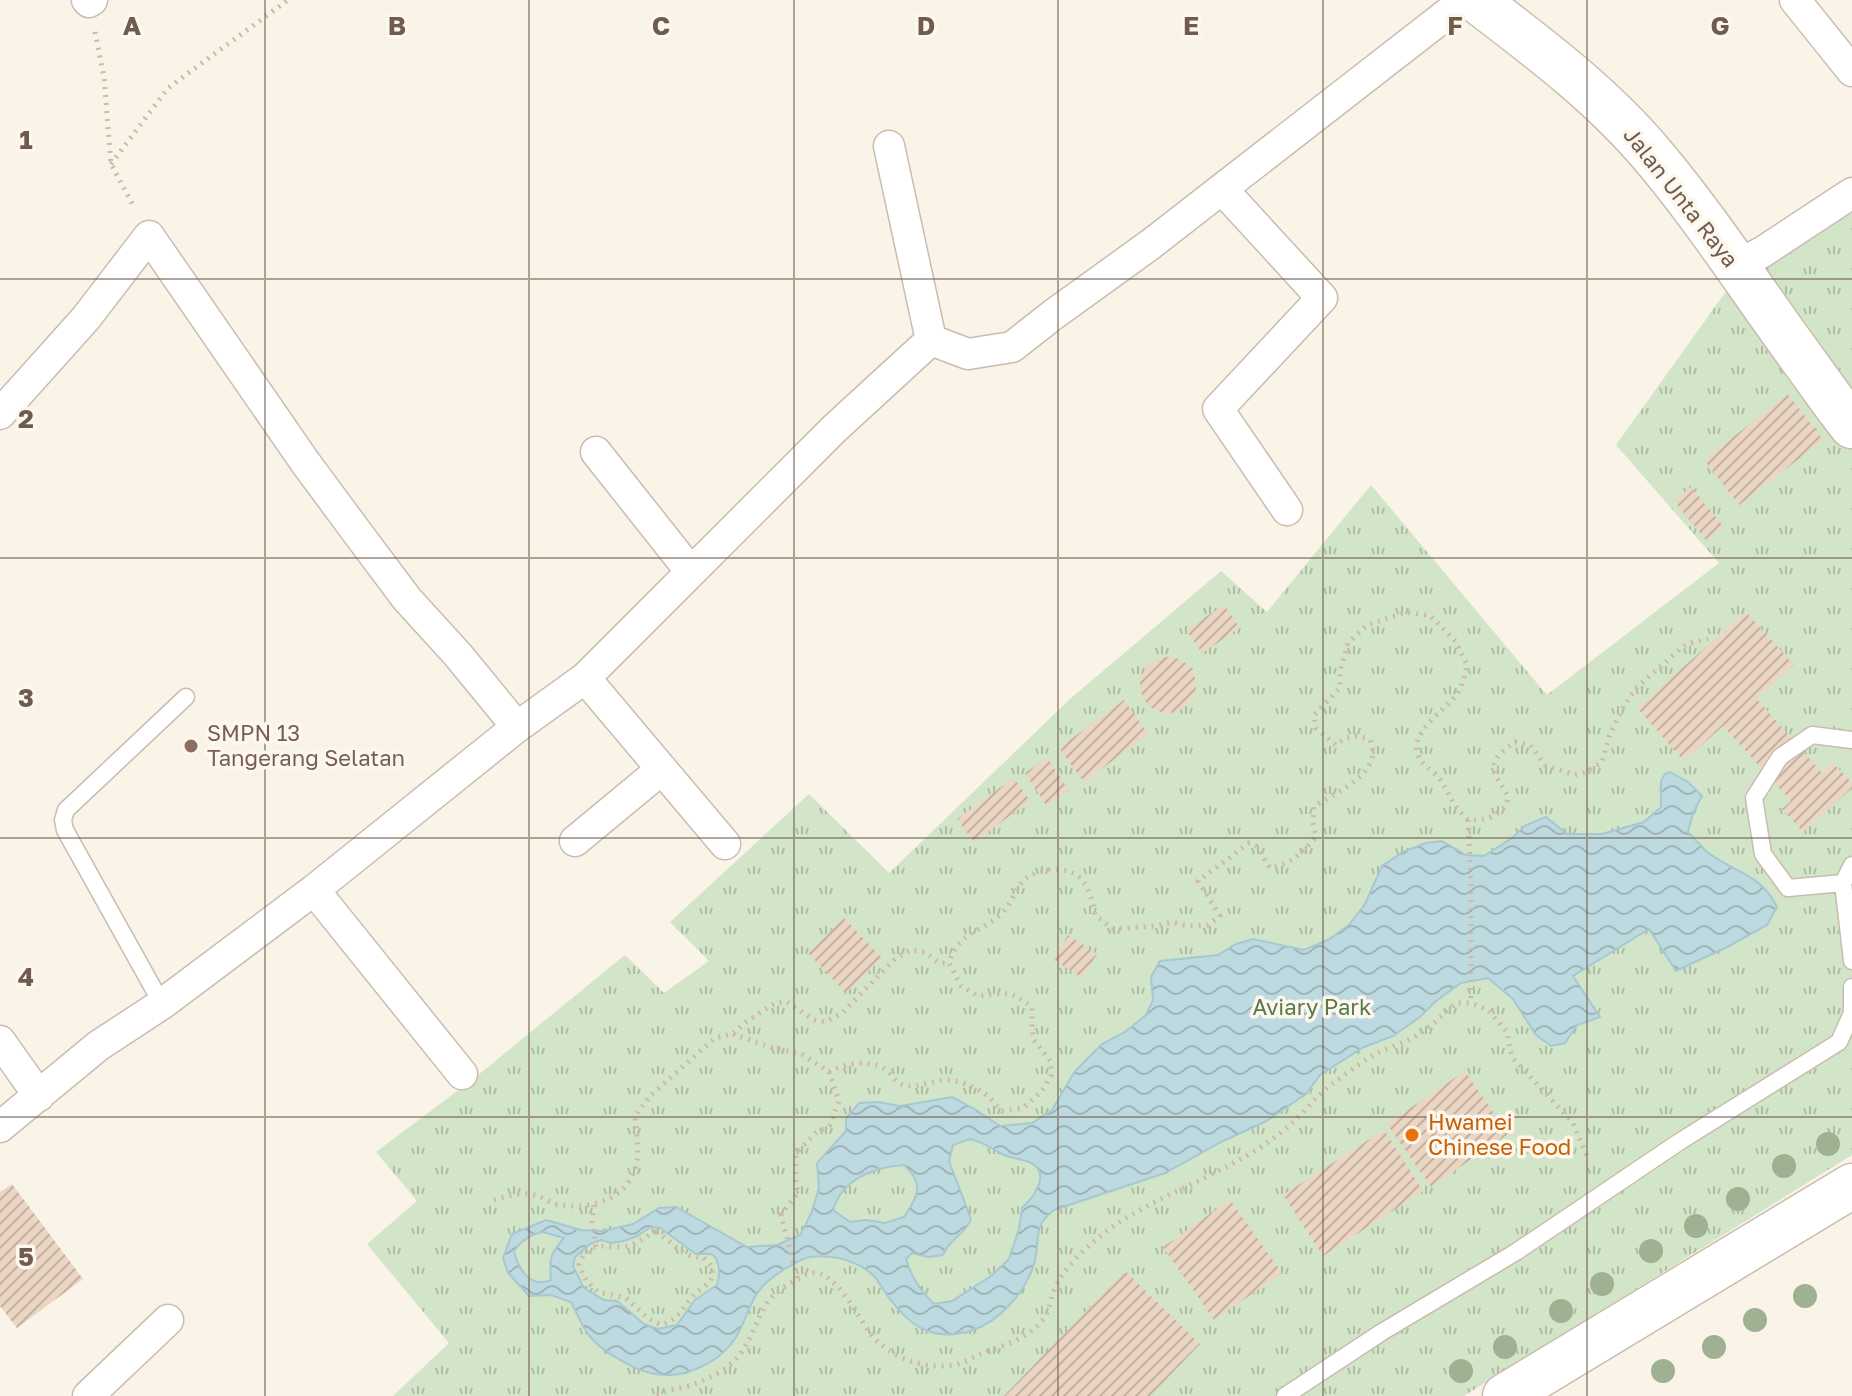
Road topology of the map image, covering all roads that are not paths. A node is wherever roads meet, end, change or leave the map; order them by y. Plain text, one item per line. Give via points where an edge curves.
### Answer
1 (1465, 0) edge
2 (1476, 0) edge
3 (1795, 0) edge
4 (1852, 71) edge
5 (889, 146) dead end
6 (1222, 189) junction
7 (1852, 193) edge
8 (1735, 267) junction
9 (931, 340) junction
10 (0, 414) edge
11 (1852, 426) edge
12 (596, 452) dead end
13 (1287, 510) dead end
14 (691, 572) junction
15 (585, 678) junction
16 (186, 697) dead end
17 (517, 727) junction
18 (1852, 740) edge
19 (662, 769) junction
20 (575, 841) dead end
21 (725, 844) dead end
22 (1852, 865) edge
23 (1843, 883) junction
24 (314, 890) junction
25 (1852, 961) edge
26 (1852, 987) edge
27 (162, 1004) junction
28 (0, 1041) edge
29 (462, 1074) dead end
30 (39, 1096) junction
31 (0, 1127) edge
32 (1852, 1186) edge
33 (168, 1320) dead end
34 (88, 1396) edge
35 (1285, 1396) edge
36 (1505, 1396) edge

1 - 6 street
2 - 8 street, Jalan Unta Raya via 1618,117 1694,207
3 - 4 street
5 - 9 street
6 - 9 street via 1012,347 968,354
6 - 13 street via 1322,298 1218,409
7 - 8 street
8 - 11 street, Jalan Unta Raya
9 - 14 street
10 - 17 street via 86,318 149,236 407,599
12 - 14 street
14 - 15 street
15 - 17 street
15 - 19 street
16 - 27 lane via 66,810 63,820
17 - 24 street
18 - 23 lane via 1812,735 1780,757 1754,798 1763,854 1788,888
19 - 20 street
19 - 21 street
22 - 23 lane
23 - 25 lane
24 - 27 street
24 - 29 street
26 - 35 lane via 1852,1013 1839,1042
27 - 30 street via 98,1046
28 - 30 street
30 - 31 street
32 - 36 street
33 - 34 street

